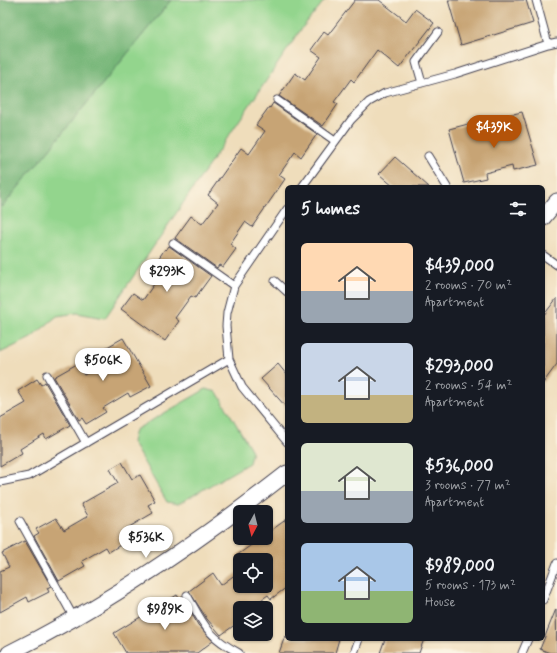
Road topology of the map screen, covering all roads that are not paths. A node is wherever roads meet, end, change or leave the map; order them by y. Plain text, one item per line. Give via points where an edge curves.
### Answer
1 (536, 0) edge
2 (438, 32) dead end
3 (557, 42) edge
4 (548, 44) junction
5 (422, 83) junction
6 (277, 100) dead end
7 (335, 141) junction
8 (428, 156) dead end
9 (303, 185) edge
10 (446, 185) edge
11 (557, 201) edge
12 (285, 212) edge
13 (545, 216) edge
14 (173, 243) dead end
15 (545, 256) edge
16 (557, 265) edge
17 (275, 281) dead end
18 (234, 286) junction
19 (285, 290) edge
20 (228, 359) junction
21 (48, 375) dead end
22 (285, 440) edge
23 (86, 443) junction
24 (285, 474) edge
25 (0, 482) edge
26 (20, 522) dead end
27 (557, 566) edge
28 (187, 595) dead end
29 (545, 595) edge
30 (74, 618) junction
31 (358, 641) edge
32 (527, 641) edge
33 (9, 653) edge
34 (239, 653) edge
35 (354, 653) edge
36 (522, 653) edge

1 - 4 lane
2 - 5 lane via 416,62
3 - 4 lane
4 - 5 lane
5 - 7 lane via 385,93 369,102
6 - 7 lane
7 - 9 lane
8 - 10 lane
11 - 13 street
12 - 18 lane
14 - 18 lane
15 - 16 lane
17 - 19 lane
18 - 20 lane via 227,313
20 - 22 lane via 242,387
20 - 23 lane
21 - 23 lane
23 - 25 lane via 29,476
24 - 30 street via 191,545
26 - 30 lane
27 - 29 lane
28 - 34 lane via 211,634 220,643
30 - 33 street
31 - 35 lane
32 - 36 lane

